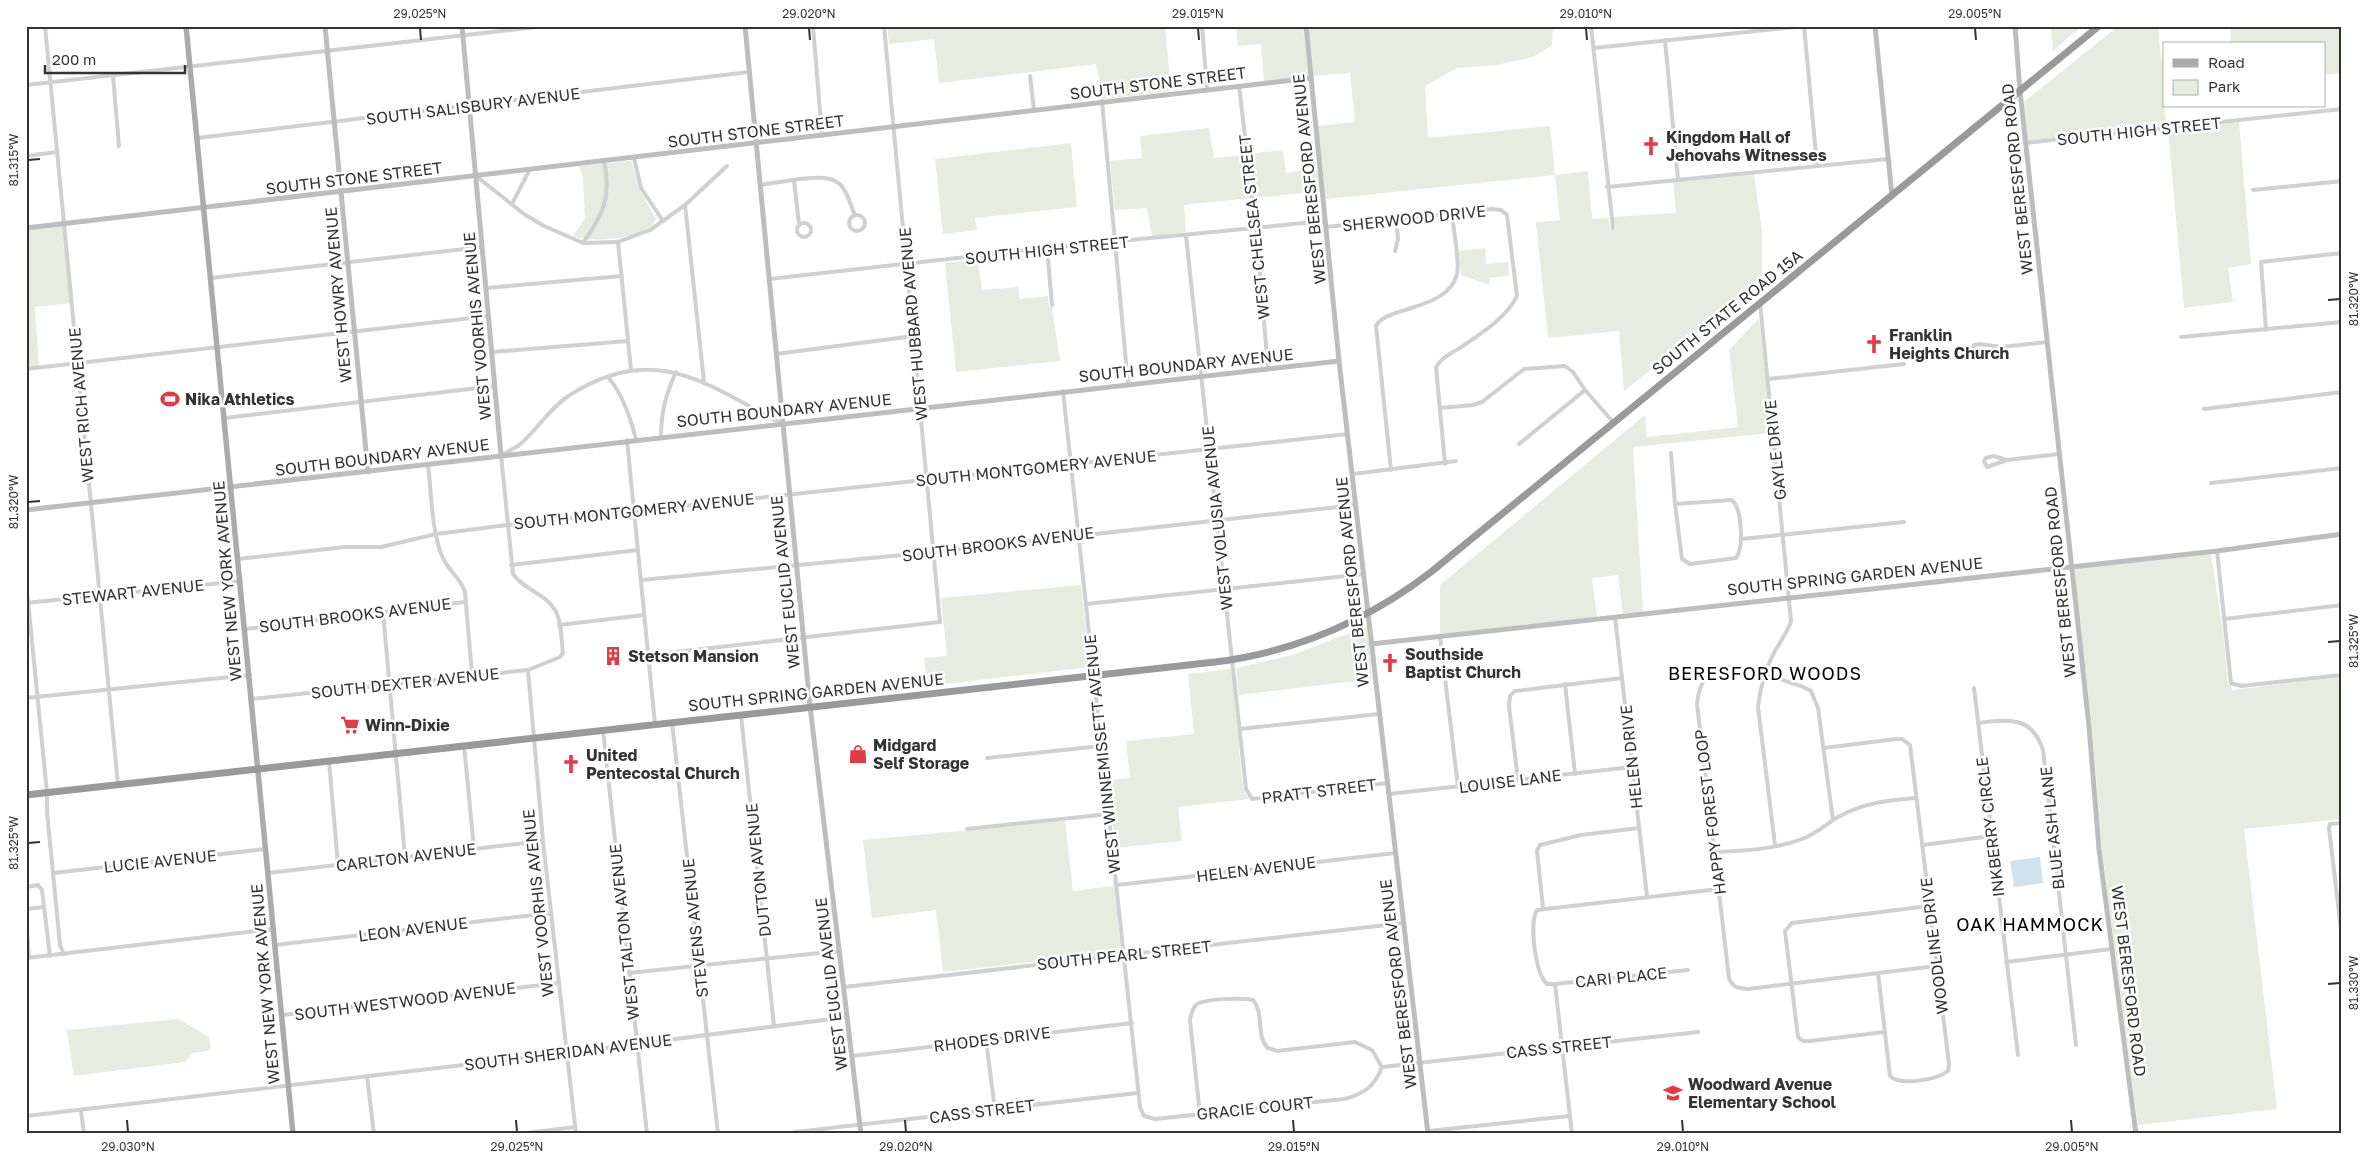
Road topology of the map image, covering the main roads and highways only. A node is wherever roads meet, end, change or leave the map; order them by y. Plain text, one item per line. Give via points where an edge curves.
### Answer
1 (186, 26) edge
2 (2100, 26) edge
3 (1368, 614) joint
4 (258, 769) junction
5 (26, 795) edge
6 (293, 1134) edge

1 - 4 main road, WEST NEW YORK AVENUE
2 - 3 highway, SOUTH STATE ROAD 15A via 1431,572
3 - 4 highway, SOUTH SPRING GARDEN AVENUE via 1302,643 1233,660
4 - 5 highway, SOUTH SPRING GARDEN AVENUE
4 - 6 main road, WEST NEW YORK AVENUE

